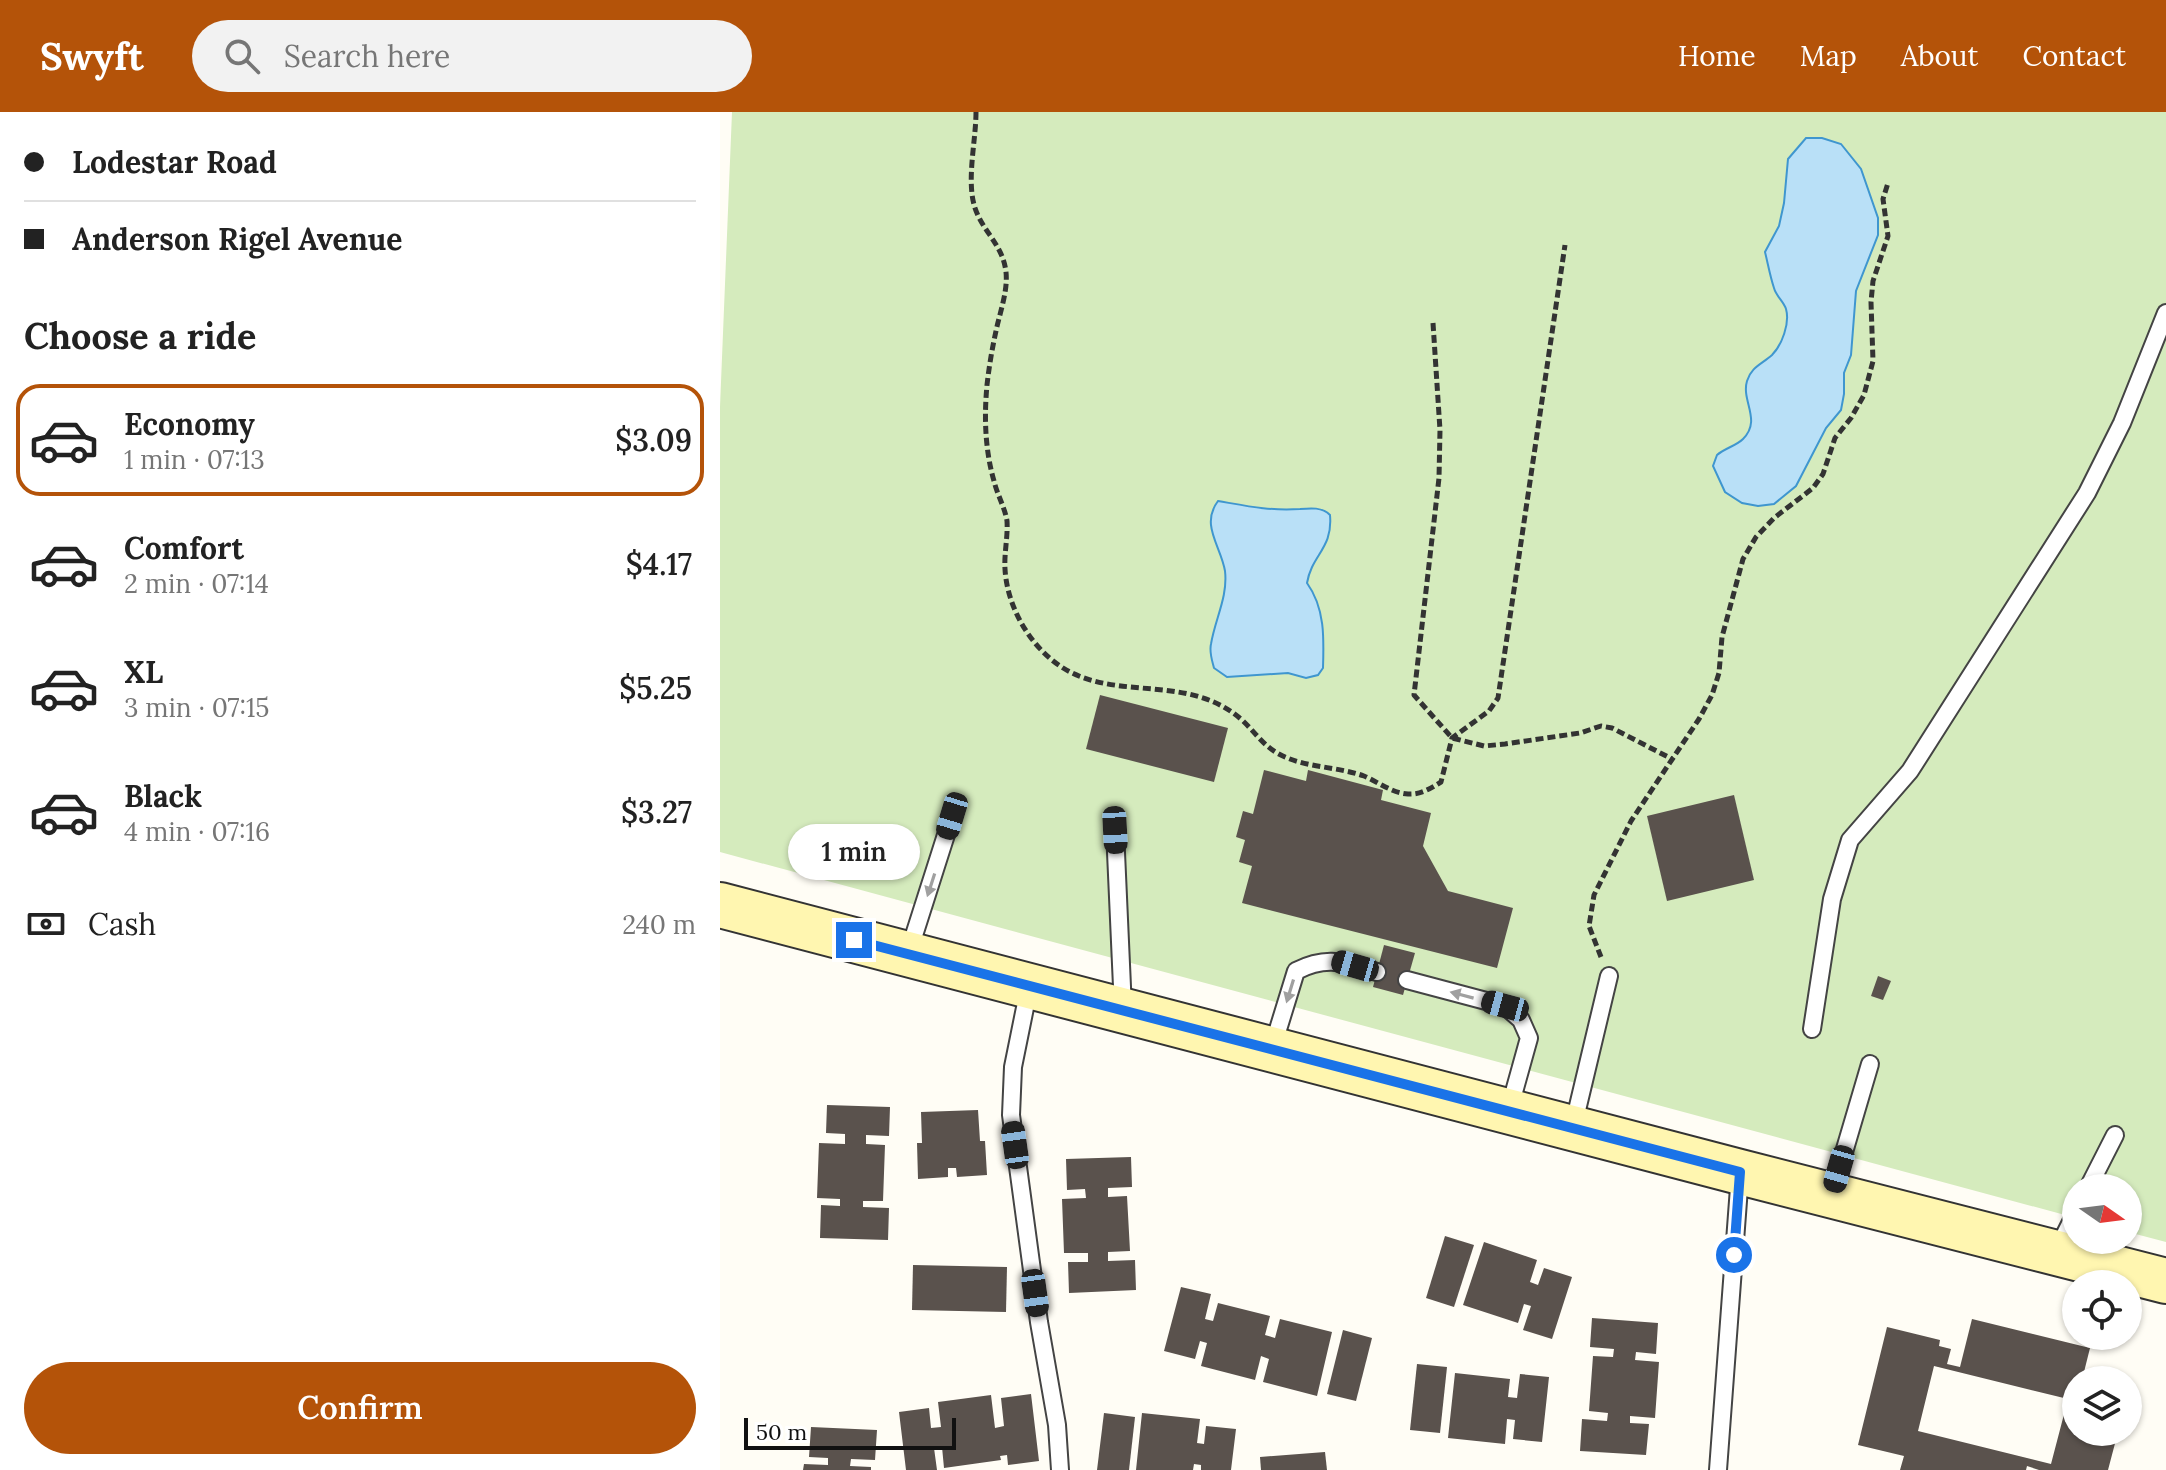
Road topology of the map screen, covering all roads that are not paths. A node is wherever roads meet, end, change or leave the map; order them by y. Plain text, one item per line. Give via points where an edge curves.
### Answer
1 (2166, 313) edge
2 (952, 816) dead end
3 (1115, 830) dead end
4 (720, 905) edge
5 (908, 954) junction
6 (1377, 972) dead end
7 (1609, 976) road end
8 (1407, 980) dead end
9 (1030, 986) junction
10 (1123, 1010) junction
11 (1812, 1029) dead end
12 (1272, 1050) junction
13 (1870, 1064) dead end
14 (1509, 1112) junction
15 (1572, 1128) junction
16 (2115, 1135) dead end
17 (1740, 1172) junction
18 (2095, 1174) edge
19 (1832, 1194) junction
20 (2062, 1240) edge
21 (2056, 1252) junction
22 (2166, 1281) edge
23 (1060, 1470) edge
24 (1718, 1470) edge

1 - 11 lane via 2087,493 1910,771 1850,840 1832,899
2 -> 5 lane
3 - 10 lane
4 - 5 street
5 - 9 street
6 -> 12 lane via 1334,960 1296,971
7 - 15 lane
14 -> 8 lane via 1529,1038 1521,1020 1505,1006
9 - 10 street
9 - 23 lane via 1013,1067 1011,1115
10 - 12 street
12 - 14 street
13 - 19 lane
14 - 15 street
15 - 17 street
16 - 18 lane
17 - 19 street
17 - 24 lane
19 - 21 street
20 - 21 lane
21 - 22 street

